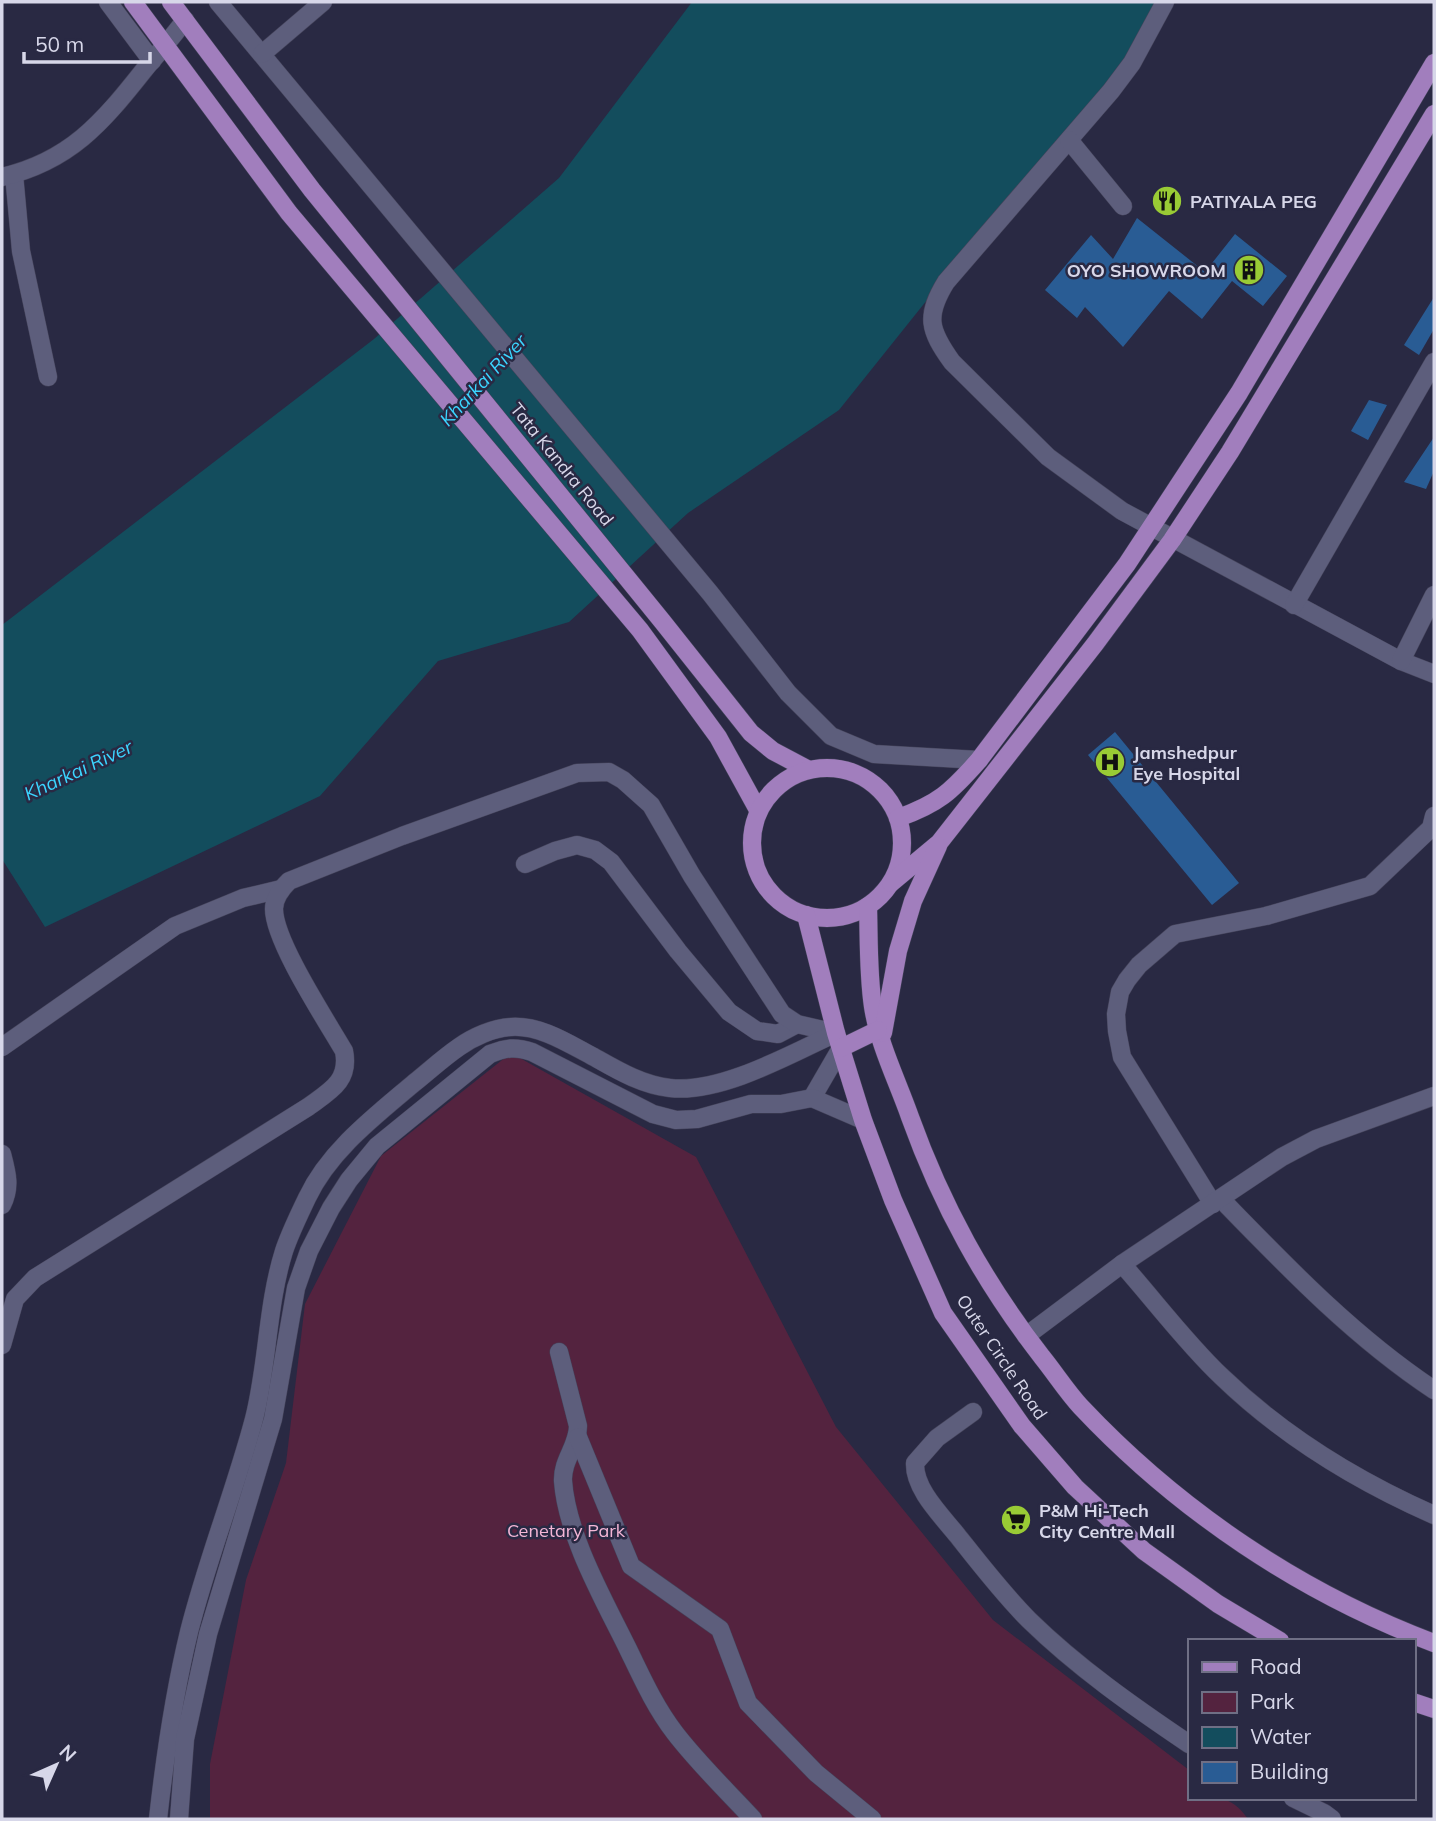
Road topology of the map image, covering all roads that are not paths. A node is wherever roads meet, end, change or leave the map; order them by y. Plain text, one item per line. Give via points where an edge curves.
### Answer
1 (108, 2) edge
2 (133, 2) edge
3 (171, 2) edge
4 (218, 2) edge
5 (323, 2) edge
6 (1165, 2) edge
7 (185, 20) junction
8 (166, 47) junction
9 (262, 54) junction
10 (152, 61) junction
11 (1434, 63) edge
12 (1429, 83) edge
13 (1434, 114) edge
14 (1069, 140) junction
15 (8, 176) edge
16 (1123, 206) dead end
17 (1434, 362) edge
18 (48, 377) dead end
19 (1152, 526) junction
20 (1172, 540) junction
21 (1434, 596) edge
22 (1294, 604) junction
23 (1401, 661) junction
24 (1434, 674) edge
25 (979, 760) junction
26 (807, 769) junction
27 (758, 810) junction
28 (1434, 816) edge
29 (898, 818) junction
30 (939, 843) junction
31 (525, 864) dead end
32 (891, 883) junction
33 (281, 889) junction
34 (868, 906) junction
35 (806, 915) junction
36 (797, 1024) junction
37 (880, 1036) junction
38 (839, 1041) junction
39 (2, 1047) edge
40 (706, 1086) junction
41 (1434, 1096) edge
42 (812, 1098) junction
43 (713, 1115) junction
44 (863, 1120) junction
45 (2, 1154) edge
46 (1217, 1201) junction
47 (2, 1205) edge
48 (1122, 1264) junction
49 (1026, 1336) junction
50 (2, 1345) edge
51 (559, 1352) dead end
52 (1434, 1390) edge
53 (973, 1412) dead end
54 (578, 1437) junction
55 (1434, 1515) edge
56 (1277, 1639) edge
57 (1434, 1643) edge
58 (1415, 1703) edge
59 (1434, 1709) edge
60 (1188, 1743) edge
61 (1297, 1800) edge
62 (158, 1819) edge
63 (179, 1819) edge
64 (753, 1819) edge
65 (872, 1819) edge
66 (1332, 1819) edge

1 - 10 street
2 - 8 main road
3 - 7 main road, Tata Kandra Road
4 - 9 street
5 - 9 street
6 - 14 street via 1132,63
7 - 8 street
7 - 26 main road, Tata Kandra Road via 312,190 751,733
8 - 10 street
8 - 27 main road via 289,213 640,630 718,737
9 - 25 street via 788,693 831,736 874,754
10 - 15 street via 115,107 70,149
11 - 12 main road
12 - 19 main road
13 - 20 main road
14 - 16 street
14 - 19 street via 946,282 933,303 933,326 952,362 1048,457 1122,511
15 - 18 street
17 - 22 street
19 - 20 street
19 - 25 main road
20 - 22 street
20 - 30 main road
21 - 23 street
22 - 23 street
23 - 24 street
25 - 29 main road via 938,802
26 - 27 main road via 778,784
26 - 29 main road via 837,768 865,778 887,798
27 - 35 main road via 751,842 758,874 777,900
28 - 46 street via 1431,828 1370,886 1266,916 1175,934 1139,965 1120,992 1116,1014 1122,1057
29 - 32 main road via 900,862
30 - 32 main road
30 - 37 main road via 913,901
31 - 36 street via 577,845 595,850 611,862 729,1012 757,1031 778,1034
32 - 34 main road
33 - 36 street via 289,881 402,836 578,773 609,772 651,805 782,1014
33 - 39 street via 210,909 175,926
33 - 50 street via 274,906 275,920 283,944 344,1051 347,1063 341,1079 308,1107 35,1278 15,1299
34 - 35 main road via 838,918
34 - 37 main road via 870,978
35 - 38 main road, Outer Circle Road
36 - 38 street
37 - 38 main road
37 - 49 main road via 929,1170 976,1264
38 - 40 street
38 - 42 street
38 - 44 main road, Outer Circle Road
40 - 43 street
40 - 62 street via 690,1089 649,1084 550,1034 510,1027 459,1047 375,1117 318,1177 285,1250 275,1287 254,1420 190,1630 167,1736
41 - 46 street via 1315,1139
42 - 43 street via 751,1104
42 - 44 street
43 - 63 street via 676,1120 653,1114 531,1052 506,1048 490,1054 394,1131 349,1180 309,1251 296,1288 273,1419 208,1634 185,1738
44 - 56 main road, Outer Circle Road via 943,1313 1022,1426 1074,1487 1144,1551
45 - 47 street via 8,1177
46 - 48 street
46 - 52 street via 1304,1285
48 - 49 street
48 - 55 street via 1218,1374 1247,1400 1332,1463
49 - 57 main road via 1080,1406 1144,1468 1208,1519 1318,1592
51 - 54 street
53 - 60 street via 937,1438 915,1463 920,1484 1004,1594 1030,1620 1084,1669
54 - 64 street via 563,1467 563,1483 593,1578 659,1711
54 - 65 street via 631,1566 720,1629 748,1703 816,1773
58 - 59 main road
61 - 66 street

